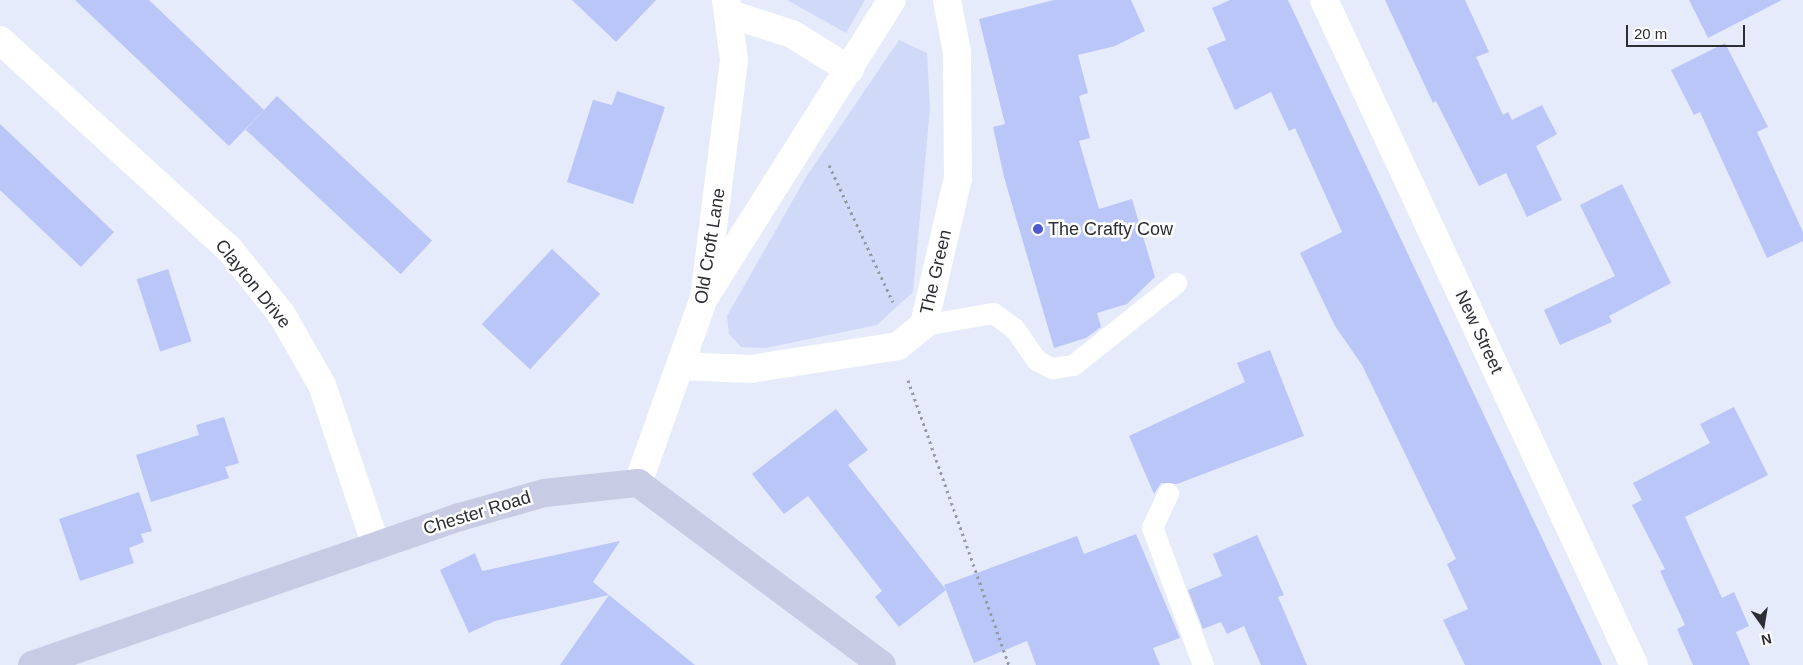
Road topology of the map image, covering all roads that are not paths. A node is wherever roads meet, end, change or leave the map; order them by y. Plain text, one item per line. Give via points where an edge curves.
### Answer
1 (892, 0) edge
2 (947, 0) edge
3 (1324, 0) edge
4 (728, 7) edge
5 (0, 40) edge
6 (850, 70) junction
7 (1176, 283) dead end
8 (704, 298) junction
9 (910, 336) junction
10 (682, 366) junction
11 (638, 483) junction
12 (1168, 493) dead end
13 (376, 545) junction
14 (32, 665) edge
15 (882, 665) edge
16 (1203, 665) edge
17 (1634, 665) edge

1 - 6 street
2 - 9 street, The Green via 957,52 958,178
3 - 17 street, New Street
4 - 6 street via 792,34
4 - 8 street, Old Croft Lane via 734,60
5 - 13 street, Clayton Drive via 230,250 282,315 322,386
6 - 8 street
7 - 9 lane via 1073,365 1052,368 1036,360 1014,328 994,313
8 - 10 street, Old Croft Lane
9 - 10 street via 750,369
10 - 11 street, Old Croft Lane
11 - 13 main road, Chester Road via 544,493
11 - 15 main road
12 - 16 lane via 1152,527
13 - 14 main road, Chester Road

